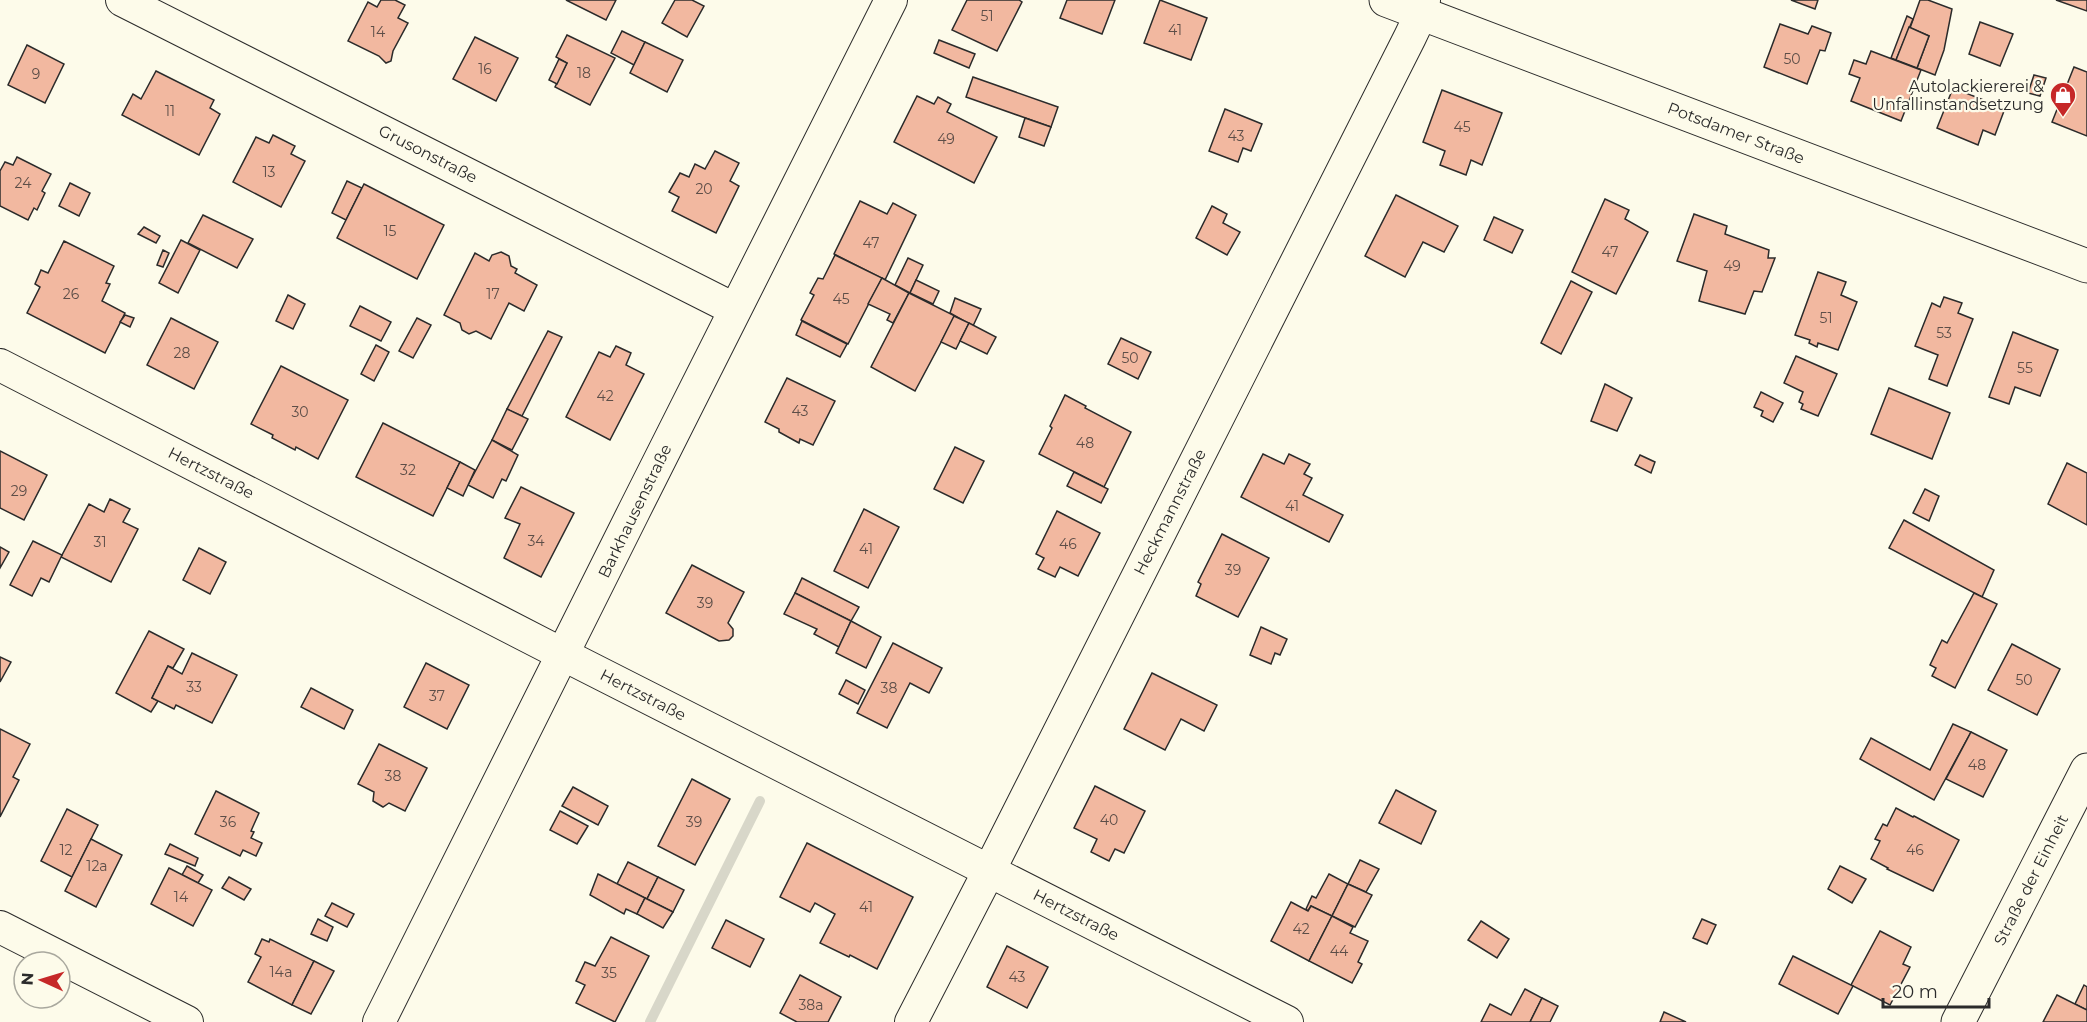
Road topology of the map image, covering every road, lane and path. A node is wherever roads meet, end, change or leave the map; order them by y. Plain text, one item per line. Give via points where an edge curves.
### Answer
1 (122, 0) edge
2 (891, 0) edge
3 (1386, 0) edge
4 (1423, 7) edge
5 (2087, 266) edge
6 (734, 309) junction
7 (0, 365) edge
8 (564, 655) junction
9 (2087, 770) edge
10 (989, 871) junction
11 (0, 927) edge
12 (187, 1022) edge
13 (379, 1022) edge
14 (911, 1022) edge
15 (1287, 1022) edge
16 (1958, 1022) edge

1 - 6 street, Grusonstraße
2 - 6 street, Barkhausenstraße
3 - 4 street, Potsdamer Straße
4 - 5 street, Potsdamer Straße
4 - 10 street, Heckmannstraße
6 - 8 street, Barkhausenstraße
7 - 8 street, Hertzstraße
8 - 10 street, Hertzstraße
8 - 13 street, Barkhausenstraße
9 - 16 street, Straße der Einheit
10 - 14 street, Heckmannstraße
10 - 15 street, Hertzstraße
11 - 12 street

